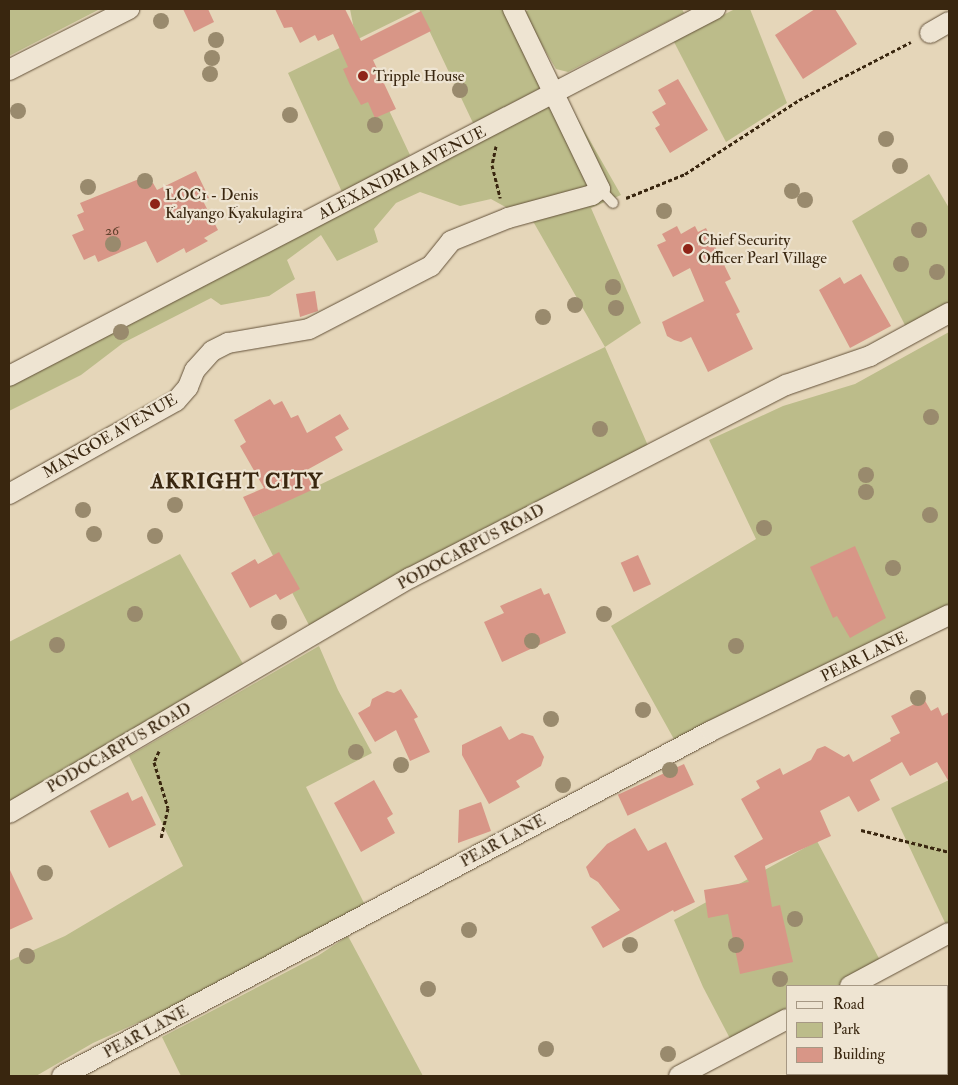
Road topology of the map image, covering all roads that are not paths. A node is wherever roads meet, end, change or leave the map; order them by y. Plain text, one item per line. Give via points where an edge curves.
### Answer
1 (129, 9) edge
2 (513, 9) edge
3 (715, 9) edge
4 (949, 22) edge
5 (930, 33) road end
6 (9, 70) edge
7 (556, 94) junction
8 (949, 313) edge
9 (9, 376) edge
10 (9, 494) edge
11 (949, 615) edge
12 (9, 813) edge
13 (949, 934) edge
14 (852, 985) edge
15 (786, 1021) edge
16 (62, 1076) edge
17 (679, 1076) edge

1 - 6 street
2 - 7 street
3 - 7 street, ALEXANDRIA AVENUE
4 - 5 street
7 - 9 street, ALEXANDRIA AVENUE
7 - 10 street, MANGOE AVENUE via 606,196 592,195 475,230 451,241 430,266 309,329 228,343 212,351 195,370 188,388 176,401
8 - 12 street, PODOCARPUS ROAD via 870,356 786,385 410,578
11 - 16 street, PEAR LANE via 711,731
13 - 14 street
15 - 17 street

